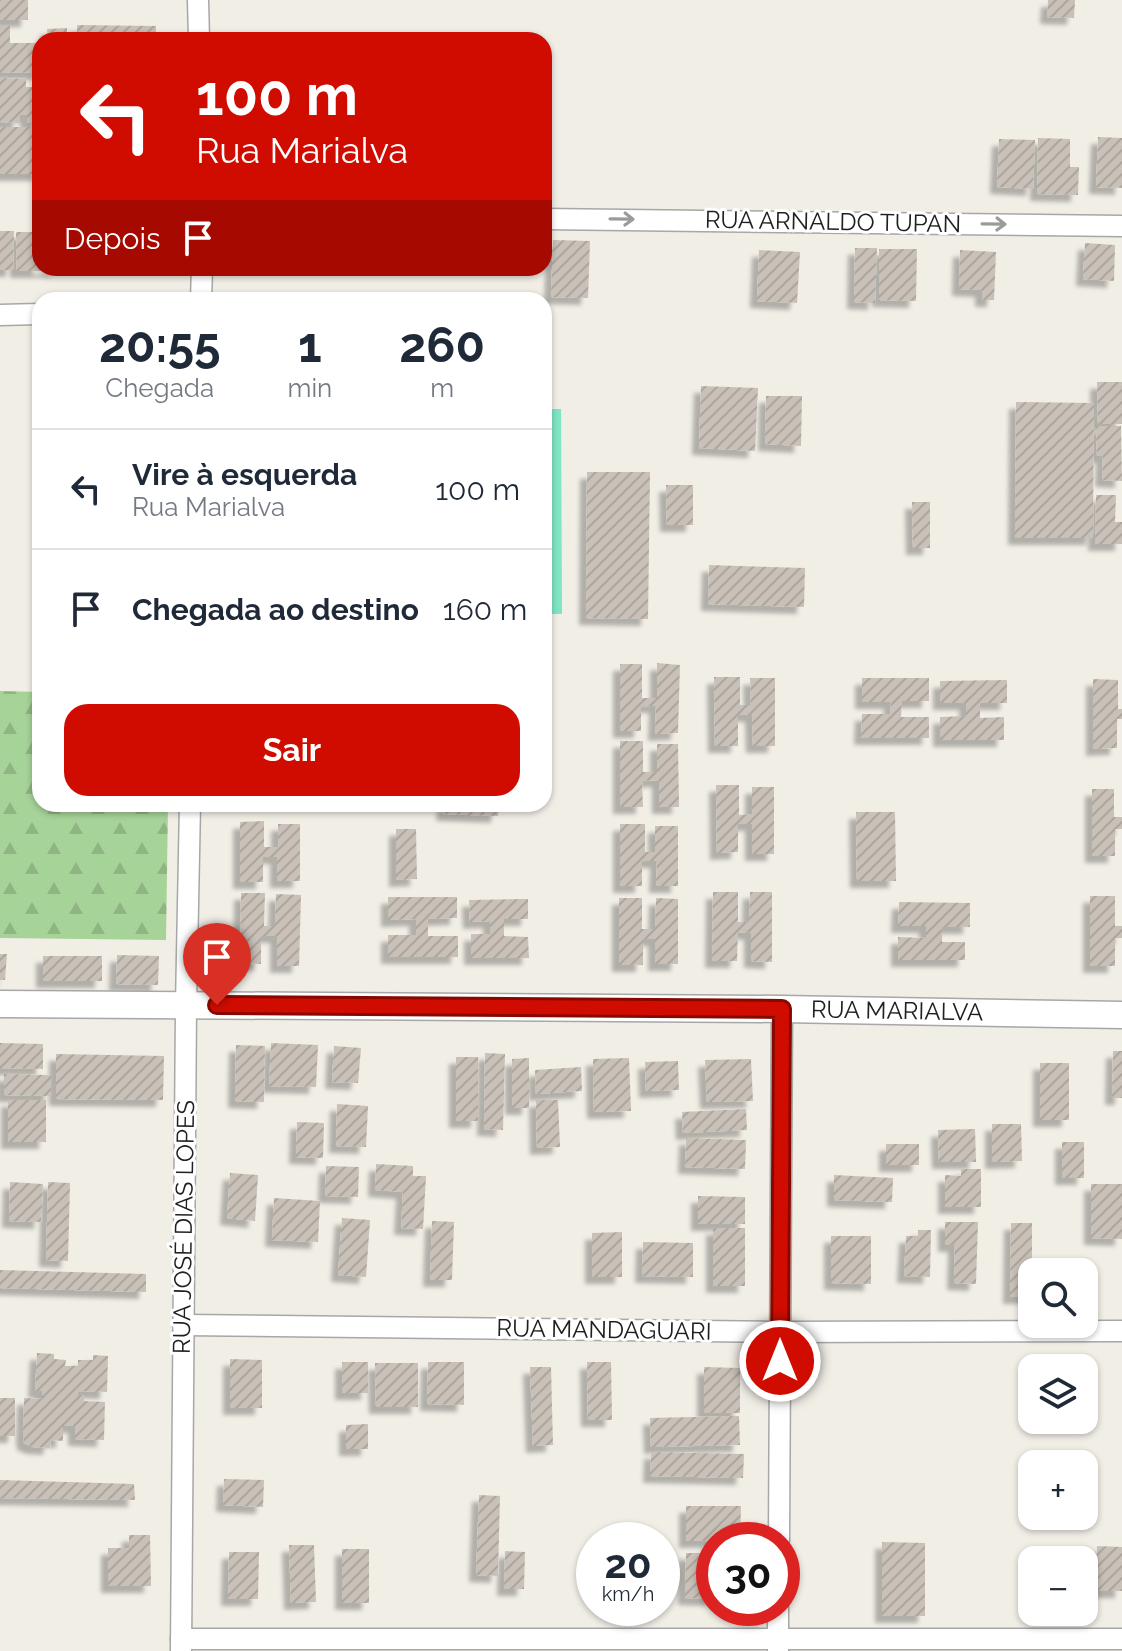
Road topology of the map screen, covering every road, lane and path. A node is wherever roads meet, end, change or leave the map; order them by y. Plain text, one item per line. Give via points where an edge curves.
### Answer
1 (198, 0) edge
2 (199, 32) edge
3 (552, 219) edge
4 (1122, 226) edge
5 (32, 314) edge
6 (0, 315) edge
7 (190, 812) edge
8 (0, 1004) edge
9 (186, 1005) junction
10 (782, 1009) junction
11 (1122, 1015) edge
12 (183, 1325) junction
13 (1122, 1331) edge
14 (780, 1332) junction
15 (779, 1522) edge
16 (1122, 1639) edge
17 (181, 1645) edge
18 (778, 1645) edge

1 - 2 street
3 -> 4 street, RUA ARNALDO TUPAN
5 - 6 street
7 - 9 street, RUA JOSÉ DIAS LOPES
8 - 9 street, RUA MARIALVA
9 - 10 street, RUA MARIALVA
9 - 12 street, RUA JOSÉ DIAS LOPES
10 - 11 street, RUA MARIALVA
10 - 14 street
12 - 14 street, RUA MANDAGUARI
12 - 17 street, RUA JOSÉ DIAS LOPES
13 - 14 street, RUA MANDAGUARI
14 - 15 street
16 - 18 street
17 - 18 street

